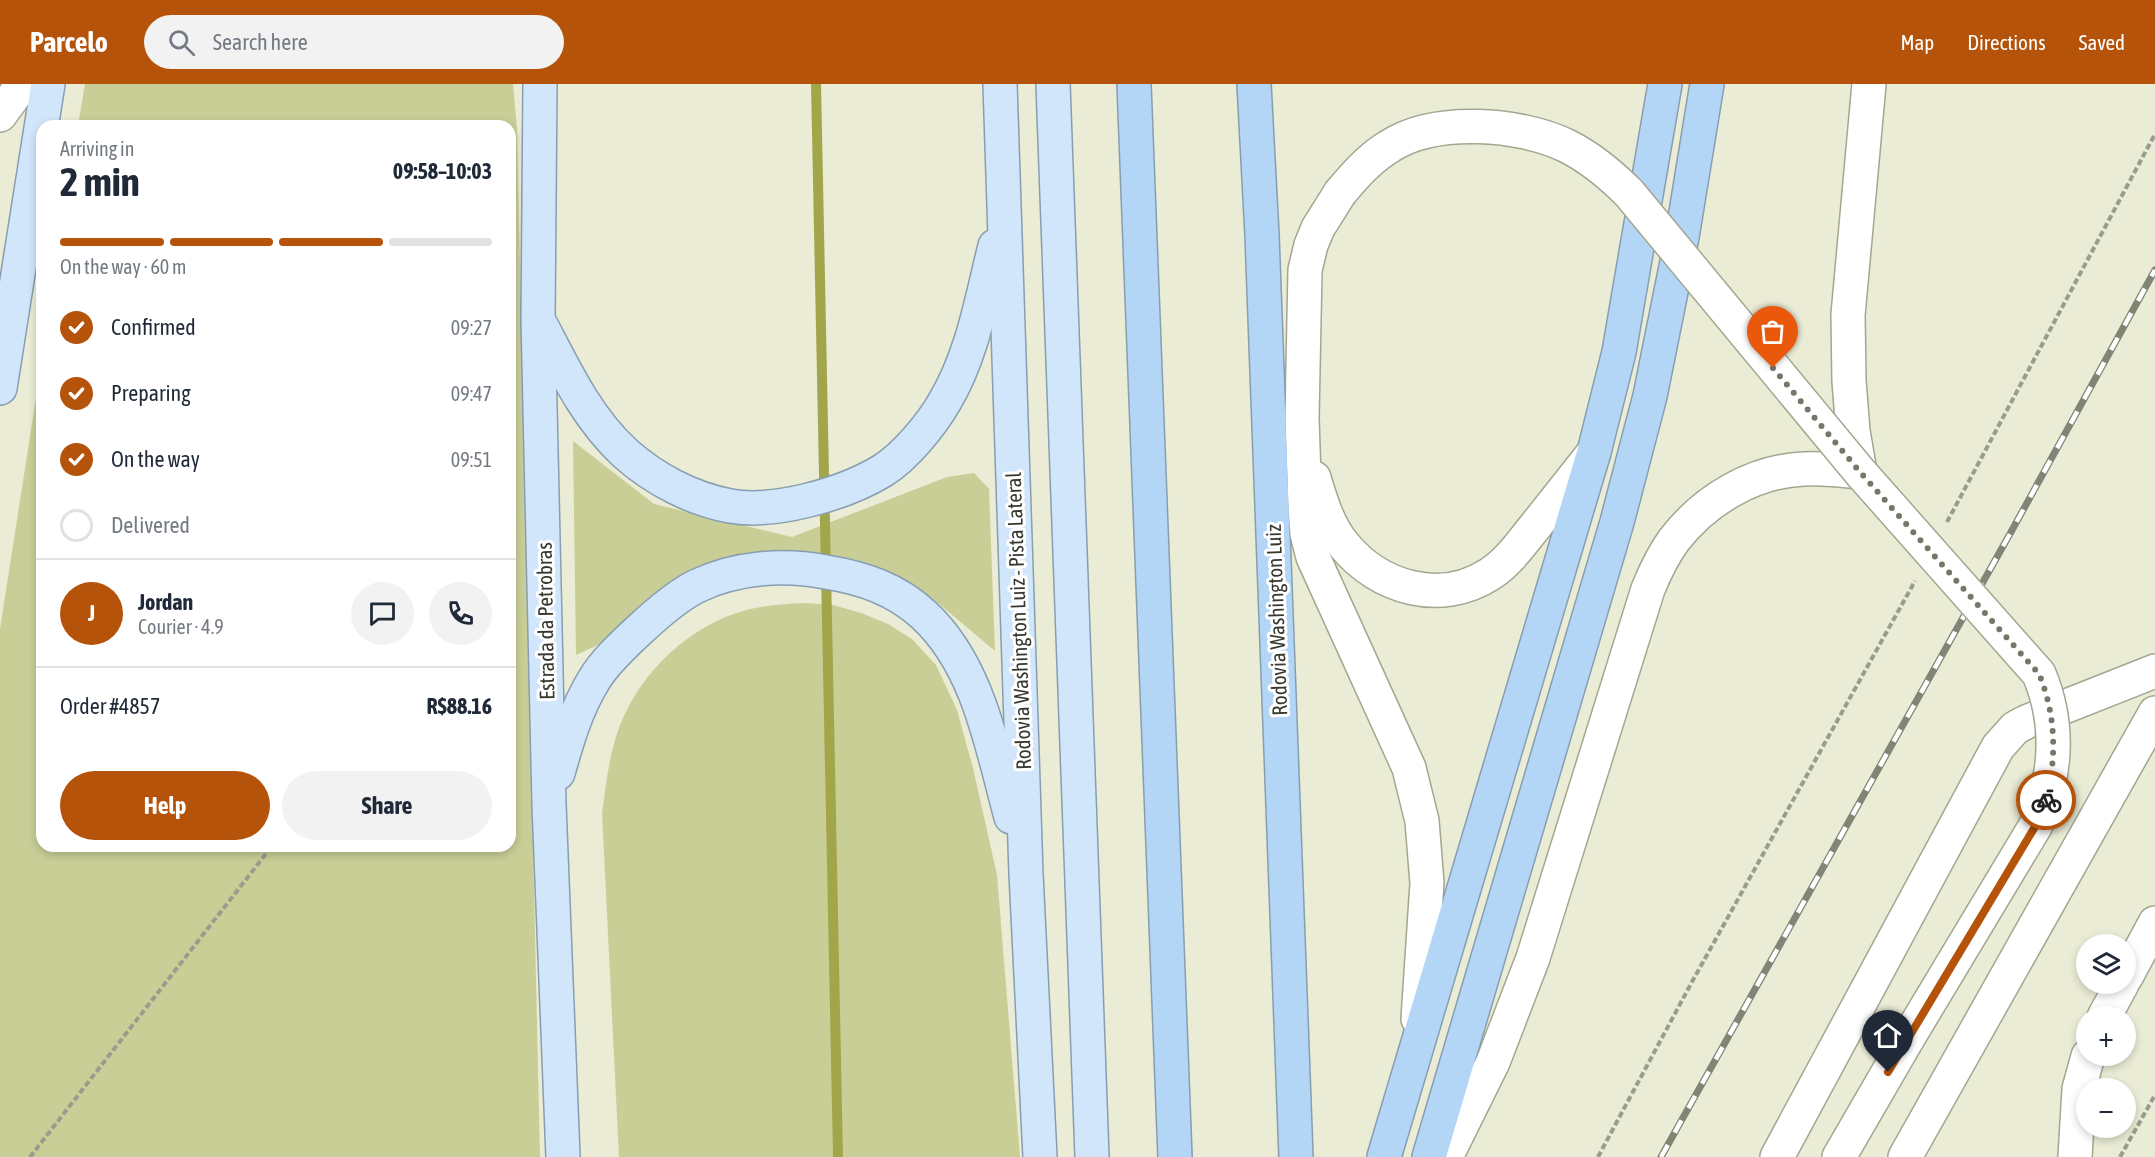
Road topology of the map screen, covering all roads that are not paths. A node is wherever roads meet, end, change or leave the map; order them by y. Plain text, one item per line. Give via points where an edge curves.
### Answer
1 (48, 84) edge
2 (540, 84) edge
3 (1000, 84) edge
4 (1053, 84) edge
5 (1134, 84) edge
6 (1254, 84) edge
7 (1665, 84) edge
8 (1707, 84) edge
9 (1869, 84) edge
10 (42, 120) edge
11 (36, 160) edge
12 (1005, 206) junction
13 (538, 319) junction
14 (0, 388) edge
15 (1302, 418) junction
16 (1594, 452) junction
17 (1860, 472) junction
18 (2155, 670) edge
19 (2155, 713) edge
20 (549, 804) junction
21 (1026, 874) junction
22 (2155, 923) edge
23 (2136, 958) edge
24 (1416, 1052) junction
25 (2085, 1066) edge
26 (2078, 1152) edge
27 (563, 1157) edge
28 (1040, 1157) edge
29 (1092, 1157) edge
30 (1175, 1157) edge
31 (1296, 1157) edge
32 (1384, 1157) edge
33 (1429, 1157) edge
34 (1446, 1157) edge
35 (1777, 1157) edge
36 (1839, 1157) edge
37 (1905, 1157) edge

1 - 10 main road
2 - 13 main road, Estrada da Petrobras
3 - 12 main road, Rodovia Washington Luiz - Pista Lateral
4 - 29 main road
5 - 30 highway
6 - 31 highway, Rodovia Washington Luiz
7 - 16 highway via 1619,352
8 - 33 highway via 1650,396 1617,522
9 - 17 street via 1848,315 1849,381
11 - 14 main road
12 - 13 main road via 969,349 946,400 918,439 883,470 810,500 731,506 687,493 652,474 626,454 597,423
12 - 21 main road, Rodovia Washington Luiz - Pista Lateral
13 - 20 main road, Estrada da Petrobras
15 - 16 street via 1312,473 1326,514 1343,544 1366,567 1396,585 1427,592 1460,588 1491,574 1515,552
15 - 17 street, bridge via 1305,270 1318,228 1340,193 1373,158 1408,136 1457,128 1502,128 1565,145 1603,169 1629,193
15 - 24 street via 1307,534 1313,556 1409,768 1422,821 1427,883
16 - 24 highway
17 - 34 street via 1802,469 1754,479 1710,504 1672,542 1648,589 1538,942 1493,1062
17 - 36 street, bridge via 2033,666 2045,688 2054,754 2045,803 2036,825
18 - 35 street via 2026,722 2007,735
19 - 37 street
20 - 21 main road via 572,725 594,680 652,618 696,586 736,573 774,567 813,570 854,577 889,589 925,616 956,654 976,694
20 - 27 main road, Estrada da Petrobras
21 - 28 main road, Rodovia Washington Luiz - Pista Lateral
22 - 23 street
24 - 32 highway
25 - 26 street via 2079,1089

